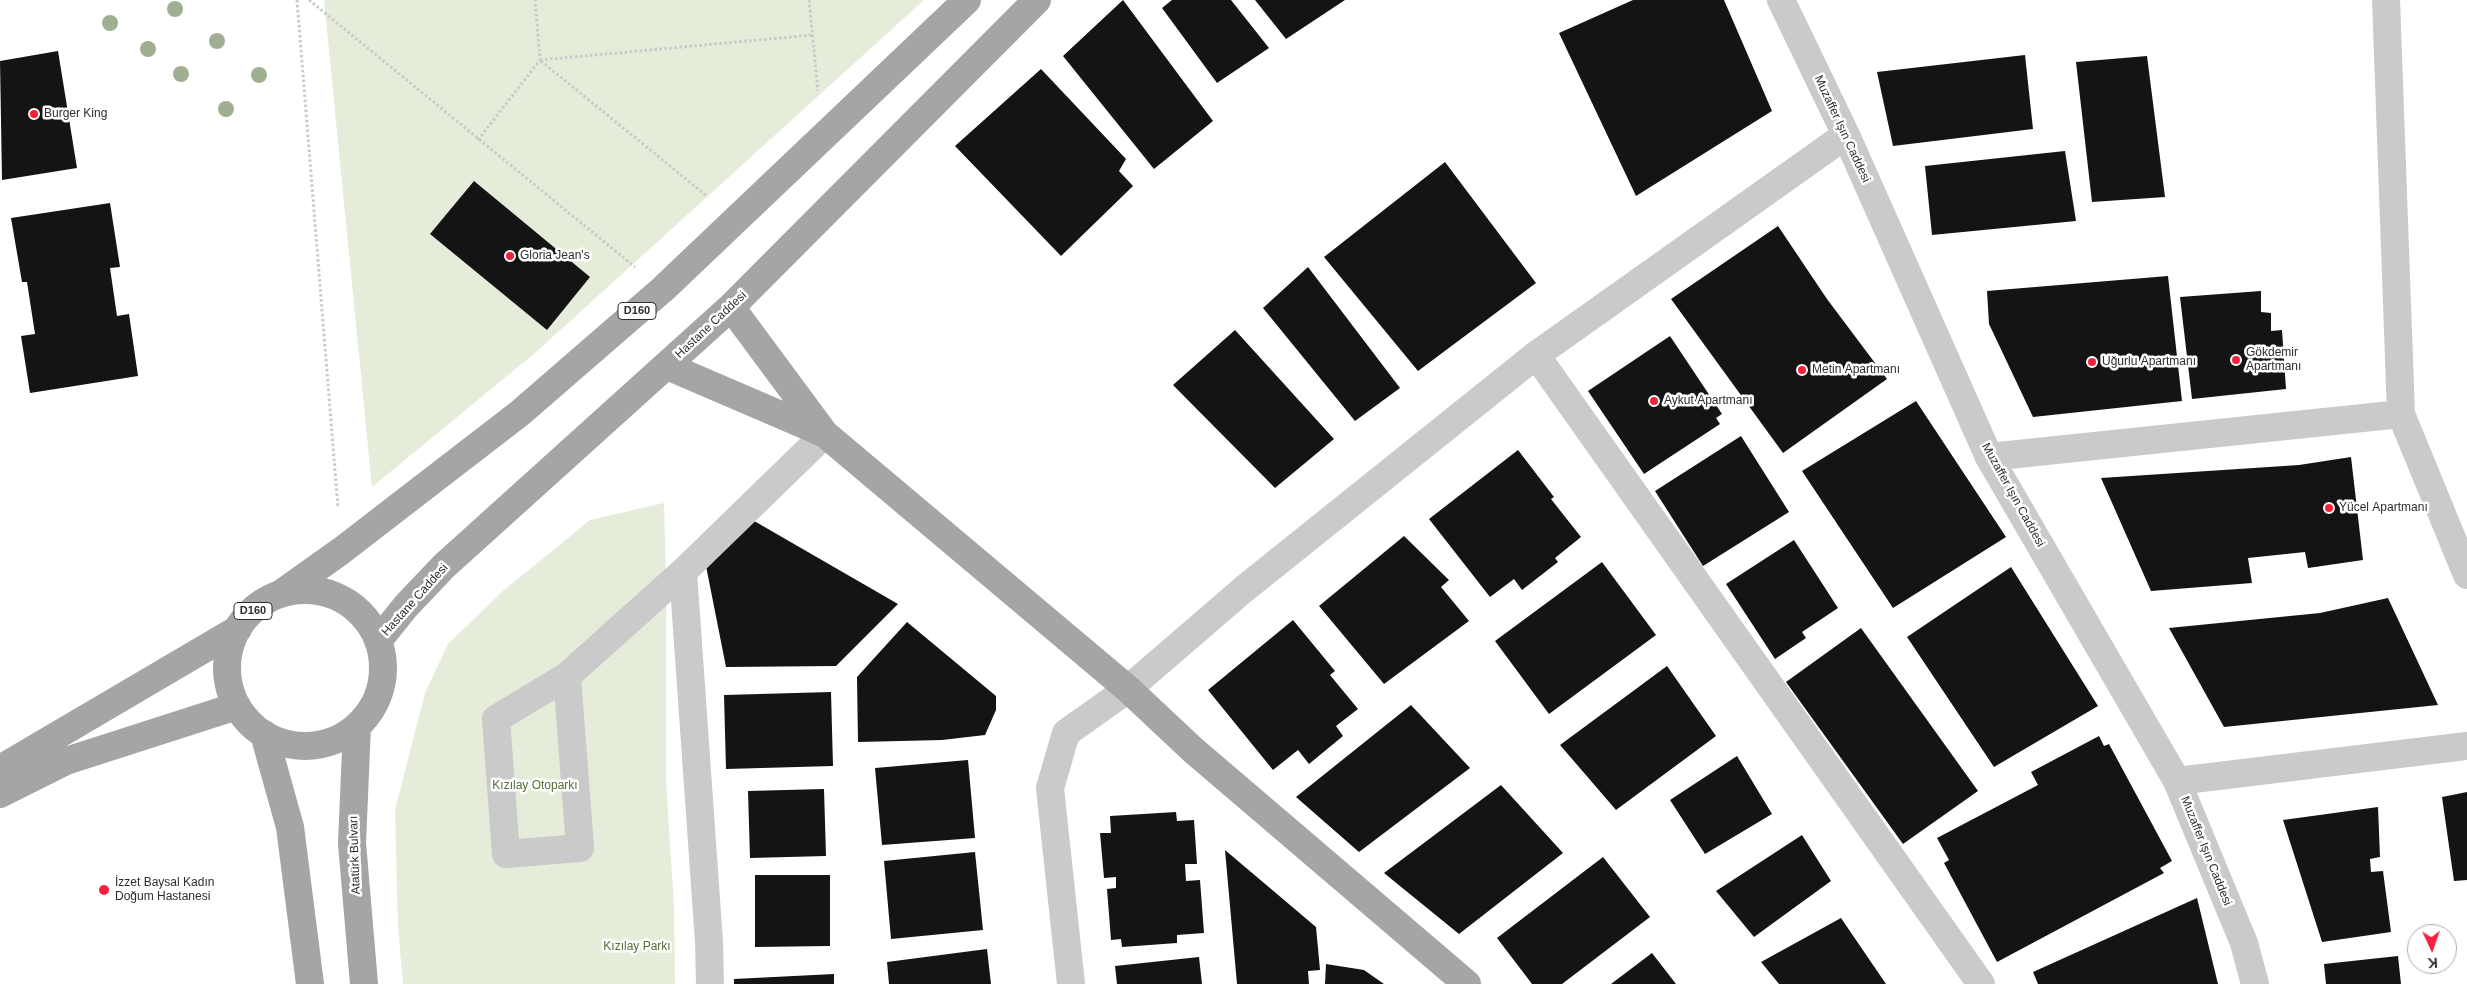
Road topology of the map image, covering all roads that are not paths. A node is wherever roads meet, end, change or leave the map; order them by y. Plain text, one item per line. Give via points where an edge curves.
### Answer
1 (967, 0) edge
2 (1037, 0) edge
3 (1781, 0) edge
4 (2386, 0) edge
5 (1846, 135) junction
6 (731, 307) junction
7 (1536, 356) junction
8 (668, 366) junction
9 (2400, 414) junction
10 (825, 434) junction
11 (1989, 457) junction
12 (683, 572) junction
13 (2467, 575) edge
14 (282, 593) junction
15 (238, 629) junction
16 (378, 641) junction
17 (567, 676) junction
18 (1128, 689) junction
19 (237, 706) junction
20 (357, 726) junction
21 (264, 734) junction
22 (2467, 746) edge
23 (0, 769) edge
24 (2177, 781) junction
25 (0, 794) edge
26 (310, 984) edge
27 (364, 984) edge
28 (710, 984) edge
29 (1071, 984) edge
30 (1467, 984) edge
31 (1980, 984) edge
32 (2255, 984) edge

1 - 14 main road, D160 via 663,289 520,413
2 - 6 main road, Hastane Caddesi
3 - 5 street, Muzaffer Işın Caddesi
4 - 9 street
5 - 7 street
5 - 11 street, Muzaffer Işın Caddesi
6 - 8 main road, Hastane Caddesi
6 - 10 main road
7 - 18 street via 1244,589
7 - 31 street
8 - 10 main road
8 - 16 main road, Hastane Caddesi via 444,566
9 - 11 street
9 - 13 street
10 - 12 street
10 - 18 main road
11 - 24 street, Muzaffer Işın Caddesi
12 - 17 street
12 - 28 street
14 - 15 main road, D160 via 261,603
14 - 16 main road, D160 via 311,591 340,598 369,623
15 - 19 main road, D160 via 232,639 227,662 228,685
15 - 23 main road
16 - 20 main road, D160 via 383,664 381,687 372,708
17 - 17 street via 496,719 506,854 580,848
18 - 29 street via 1066,733 1050,788
18 - 30 main road via 1192,750
19 - 21 main road, D160 via 251,725
19 - 25 main road via 66,761
20 - 21 main road, D160 via 338,739 315,745 292,745
20 - 27 main road, Atatürk Bulvarı via 352,843
21 - 26 main road via 290,827
22 - 24 street
24 - 32 street, Muzaffer Işın Caddesi via 2244,943

